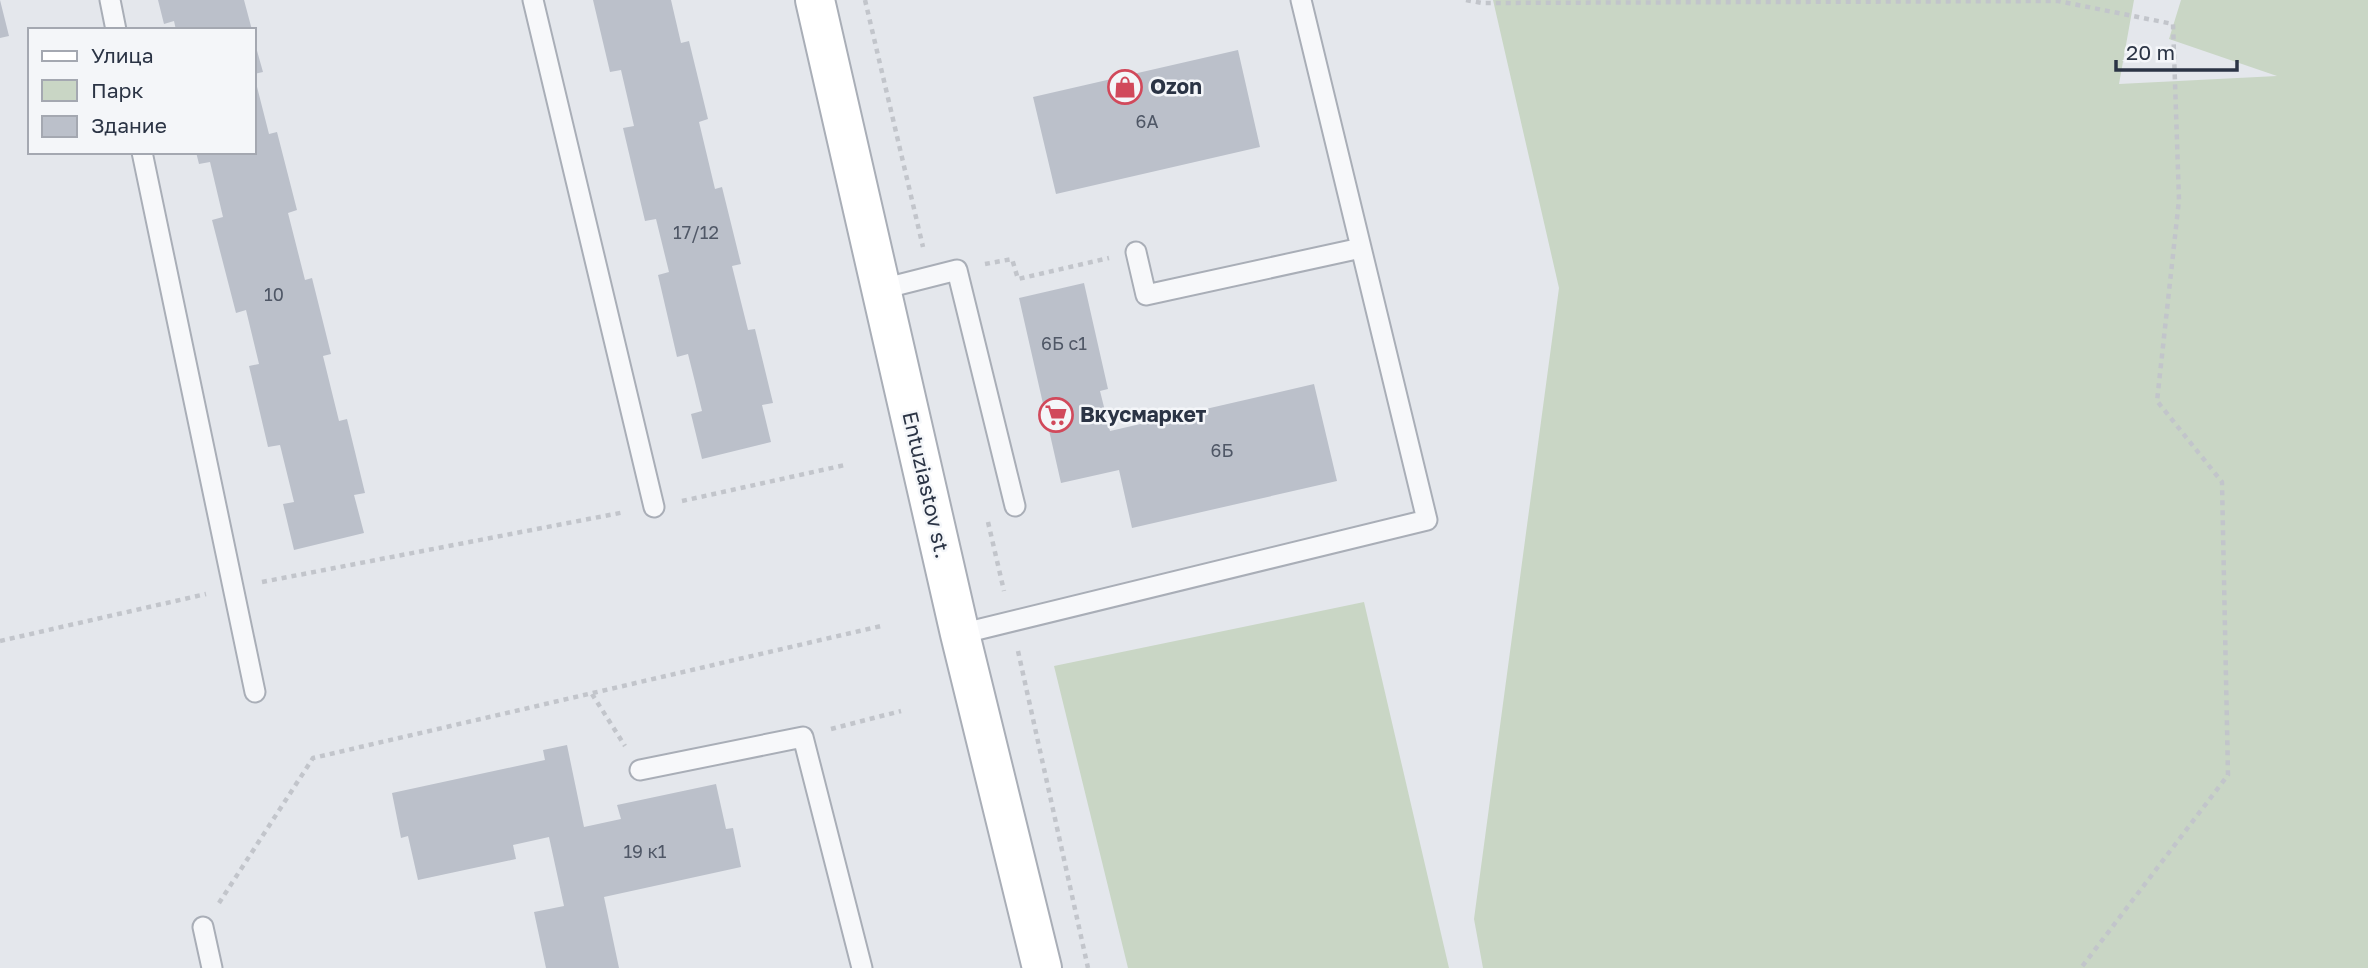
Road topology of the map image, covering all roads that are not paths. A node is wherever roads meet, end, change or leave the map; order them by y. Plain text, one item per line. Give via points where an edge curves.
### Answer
1 (110, 0) edge
2 (533, 0) edge
3 (816, 0) edge
4 (1301, 0) edge
5 (116, 28) edge
6 (142, 154) edge
7 (1361, 248) junction
8 (1136, 252) road end
9 (881, 289) junction
10 (1015, 506) dead end
11 (654, 507) road end
12 (960, 634) junction
13 (255, 692) dead end
14 (640, 770) road end
15 (203, 927) road end
16 (212, 968) edge
17 (862, 968) edge
18 (1042, 968) edge

1 - 5 lane
2 - 11 lane
3 - 9 street, Entuziastov st.
4 - 7 lane
6 - 13 lane
7 - 8 lane via 1146,295
7 - 12 lane via 1427,520
9 - 10 lane via 957,270
9 - 12 street, Entuziastov st.
12 - 18 street, Entuziastov st.
14 - 17 lane via 803,737
15 - 16 lane

